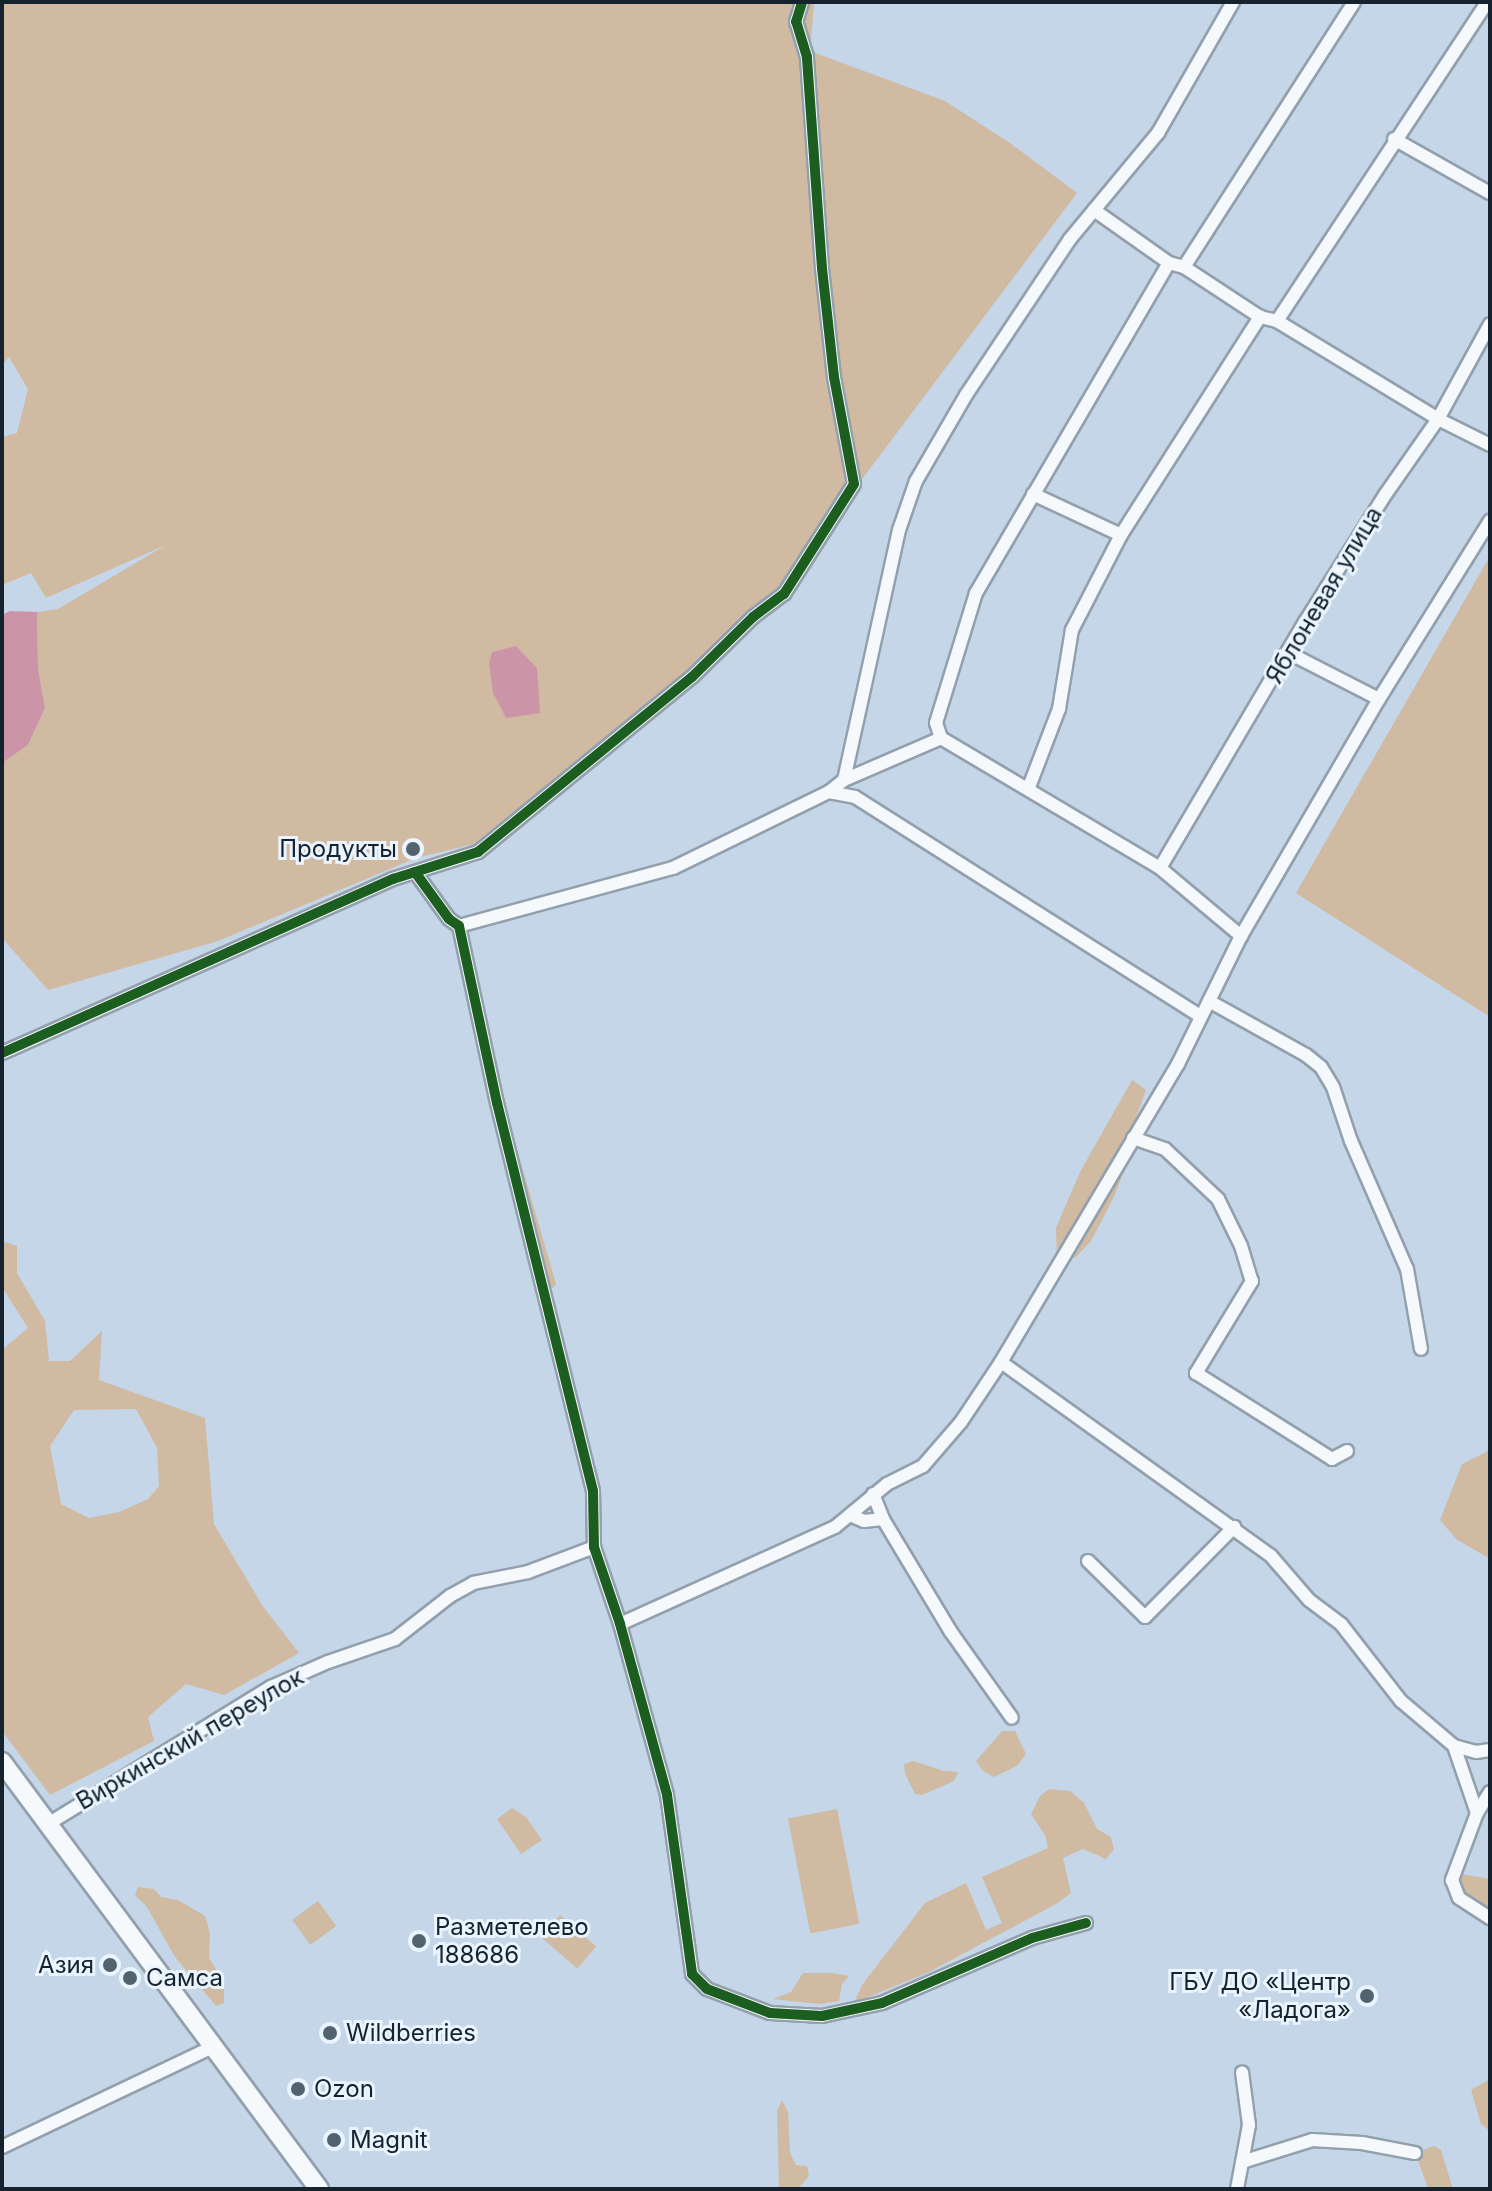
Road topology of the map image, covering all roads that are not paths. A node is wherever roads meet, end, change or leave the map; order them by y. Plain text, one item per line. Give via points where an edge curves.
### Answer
1 (802, 2) edge
2 (1233, 2) edge
3 (1354, 2) edge
4 (1487, 2) edge
5 (1394, 139) junction
6 (1490, 193) edge
7 (1094, 210) junction
8 (1169, 263) junction
9 (1184, 267) junction
10 (1260, 317) junction
11 (1277, 321) junction
12 (1490, 324) edge
13 (1438, 419) junction
14 (1490, 445) edge
15 (1033, 494) junction
16 (1490, 521) edge
17 (1121, 535) junction
18 (1289, 653) junction
19 (1379, 699) junction
20 (941, 738) junction
21 (844, 780) junction
22 (1029, 787) junction
23 (829, 792) junction
24 (1160, 868) junction
25 (415, 872) junction
26 (459, 926) junction
27 (1241, 936) junction
28 (1209, 1001) junction
29 (1200, 1016) junction
30 (2, 1053) edge
31 (1133, 1138) junction
32 (1421, 1349) dead end
33 (1001, 1362) junction
34 (1347, 1451) dead end
35 (873, 1494) junction
36 (850, 1515) junction
37 (883, 1519) junction
38 (1234, 1527) junction
39 (594, 1547) junction
40 (1088, 1561) dead end
41 (620, 1624) junction
42 (1012, 1718) dead end
43 (1454, 1746) junction
44 (1490, 1750) edge
45 (2, 1762) edge
46 (1490, 1792) edge
47 (1477, 1813) junction
48 (48, 1824) junction
49 (1490, 1918) edge
50 (1086, 1923) dead end
51 (215, 2046) junction
52 (1242, 2072) dead end
53 (2, 2147) edge
54 (1415, 2153) dead end
55 (1242, 2162) junction
56 (319, 2189) edge
57 (1237, 2189) edge

1 - 25 street via 796,22 807,57 834,377 854,484 784,594 692,677 478,852
2 - 7 street via 1158,133
3 - 9 street
4 - 5 street
5 - 6 street
5 - 11 street
7 - 8 street
7 - 21 street via 966,395 916,481 899,530
8 - 9 street
8 - 15 street
9 - 10 street
10 - 11 street
10 - 17 street
11 - 13 street
12 - 13 street, Яблоневая улица
13 - 14 street
13 - 18 street, Яблоневая улица
15 - 17 street
15 - 20 street via 976,593 936,723
16 - 19 street
17 - 22 street via 1072,630 1059,709
18 - 19 street
18 - 24 street, Яблоневая улица
19 - 27 street
20 - 21 street
20 - 22 street
21 - 23 street
22 - 24 street
23 - 26 street via 673,868
23 - 29 street via 855,797
24 - 27 street
25 - 26 street
25 - 30 street
26 - 39 street via 593,1491
27 - 28 street
28 - 29 street
28 - 32 street via 1321,1067 1407,1269
29 - 31 street
31 - 33 street
31 - 34 street via 1165,1149 1218,1199 1252,1281 1196,1373 1332,1459
33 - 35 street via 937,1452 923,1466
33 - 38 street
35 - 36 street
35 - 37 street
36 - 37 street via 864,1521
36 - 41 street via 807,1541
37 - 42 street via 951,1632
38 - 40 street via 1145,1617
38 - 43 street via 1341,1624 1401,1701
39 - 41 street
39 - 48 street, Виркинский переулок via 528,1572 473,1583 395,1639 271,1687
41 - 50 street via 667,1795 688,1964 707,1989 770,2013 822,2016 882,2003 1032,1938
43 - 44 street
43 - 47 street
45 - 48 main road
46 - 47 street
47 - 49 street via 1452,1880 1459,1898
48 - 51 main road
51 - 53 street
51 - 56 main road
52 - 55 street via 1249,2125
54 - 55 street via 1312,2140
55 - 57 street

